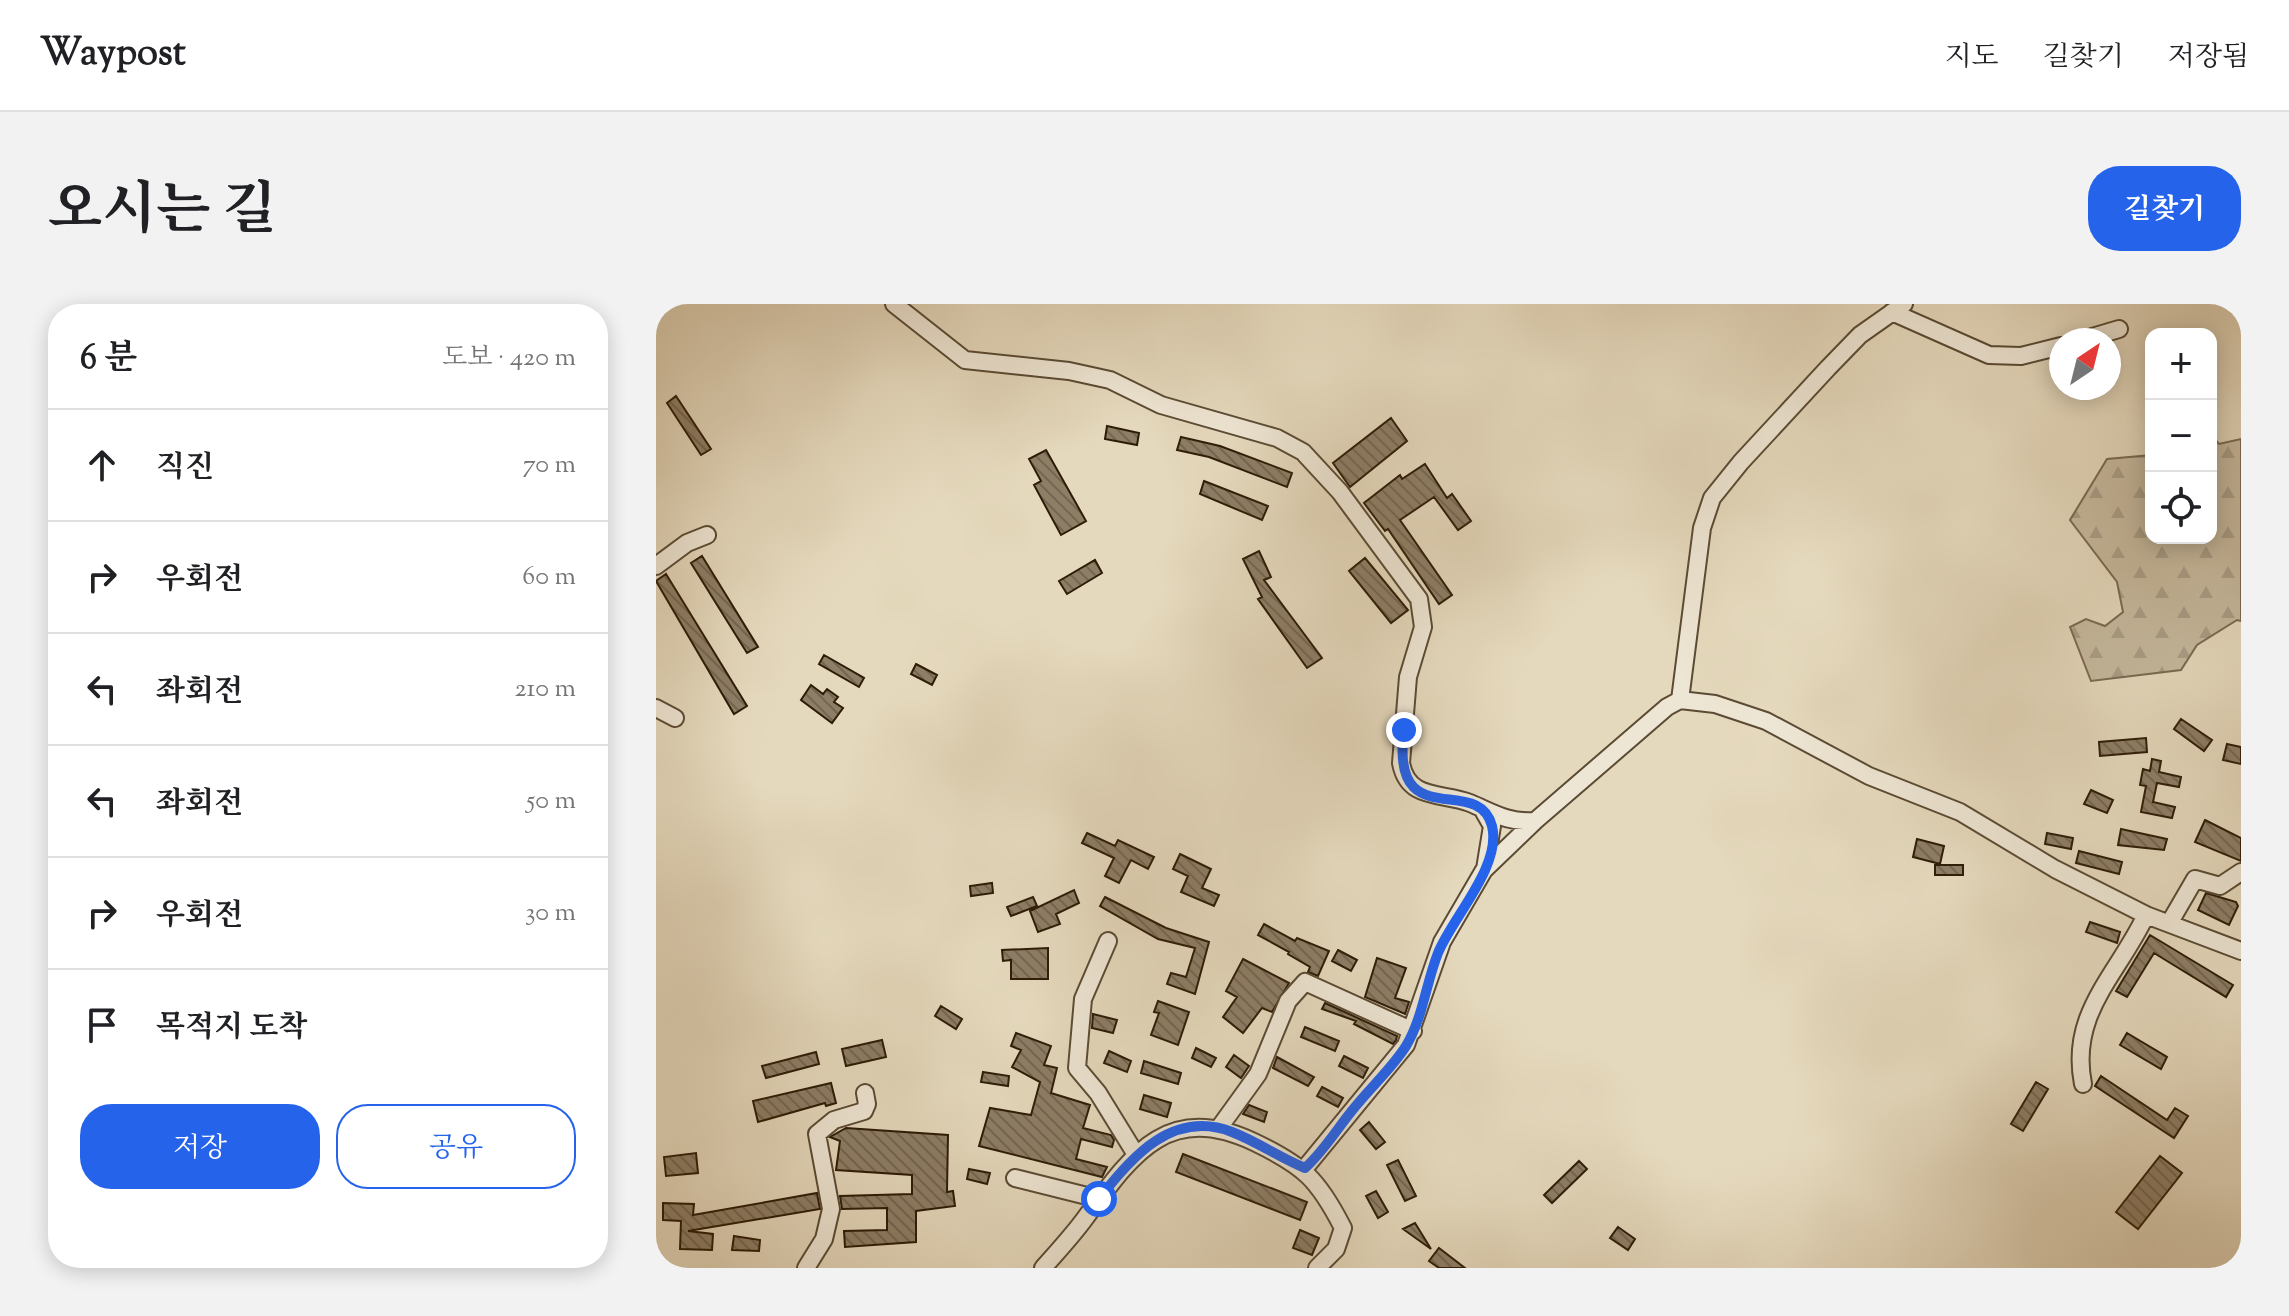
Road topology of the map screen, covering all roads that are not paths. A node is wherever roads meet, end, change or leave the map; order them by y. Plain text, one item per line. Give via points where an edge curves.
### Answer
1 (894, 304) edge
2 (1898, 308) edge
3 (2049, 349) edge
4 (707, 535) dead end
5 (656, 566) edge
6 (1680, 700) junction
7 (656, 708) edge
8 (675, 718) dead end
9 (1484, 812) junction
10 (1535, 821) junction
11 (1484, 870) junction
12 (2241, 872) edge
13 (2146, 915) junction
14 (2170, 922) junction
15 (1108, 941) dead end
16 (2241, 951) edge
17 (1413, 1031) junction
18 (2083, 1084) dead end
19 (865, 1093) dead end
20 (1219, 1128) junction
21 (1135, 1153) junction
22 (1305, 1168) junction
23 (1015, 1178) dead end
24 (1099, 1199) junction
25 (806, 1268) edge
26 (1043, 1268) edge
27 (1317, 1268) edge

1 - 9 street via 965,360 1110,380 1161,405 1277,438 1303,452 1340,492 1419,599 1423,627 1408,677 1403,776 1422,793 1470,803
2 - 3 street via 1989,355 2021,356
2 - 6 street via 1860,335 1712,498 1702,528
4 - 5 street
6 - 10 street via 1653,717
6 - 13 street via 1715,704 1766,721 1869,776 1960,812
7 - 8 street
9 - 10 street
9 - 11 street via 1492,826
10 - 11 street
11 - 17 street via 1442,942
12 - 14 street via 2220,886 2195,879
13 - 14 street
13 - 18 street via 2082,1029 2078,1060
14 - 16 street
15 - 21 street via 1083,999 1077,1068
17 - 20 street via 1305,982 1288,1001 1258,1074
17 - 22 street via 1400,1054
19 - 25 street via 864,1111 834,1120 817,1134 831,1209 824,1239
20 - 21 street via 1179,1131
20 - 22 street
21 - 24 street
22 - 27 street via 1343,1228 1336,1249
23 - 24 street
24 - 26 street

